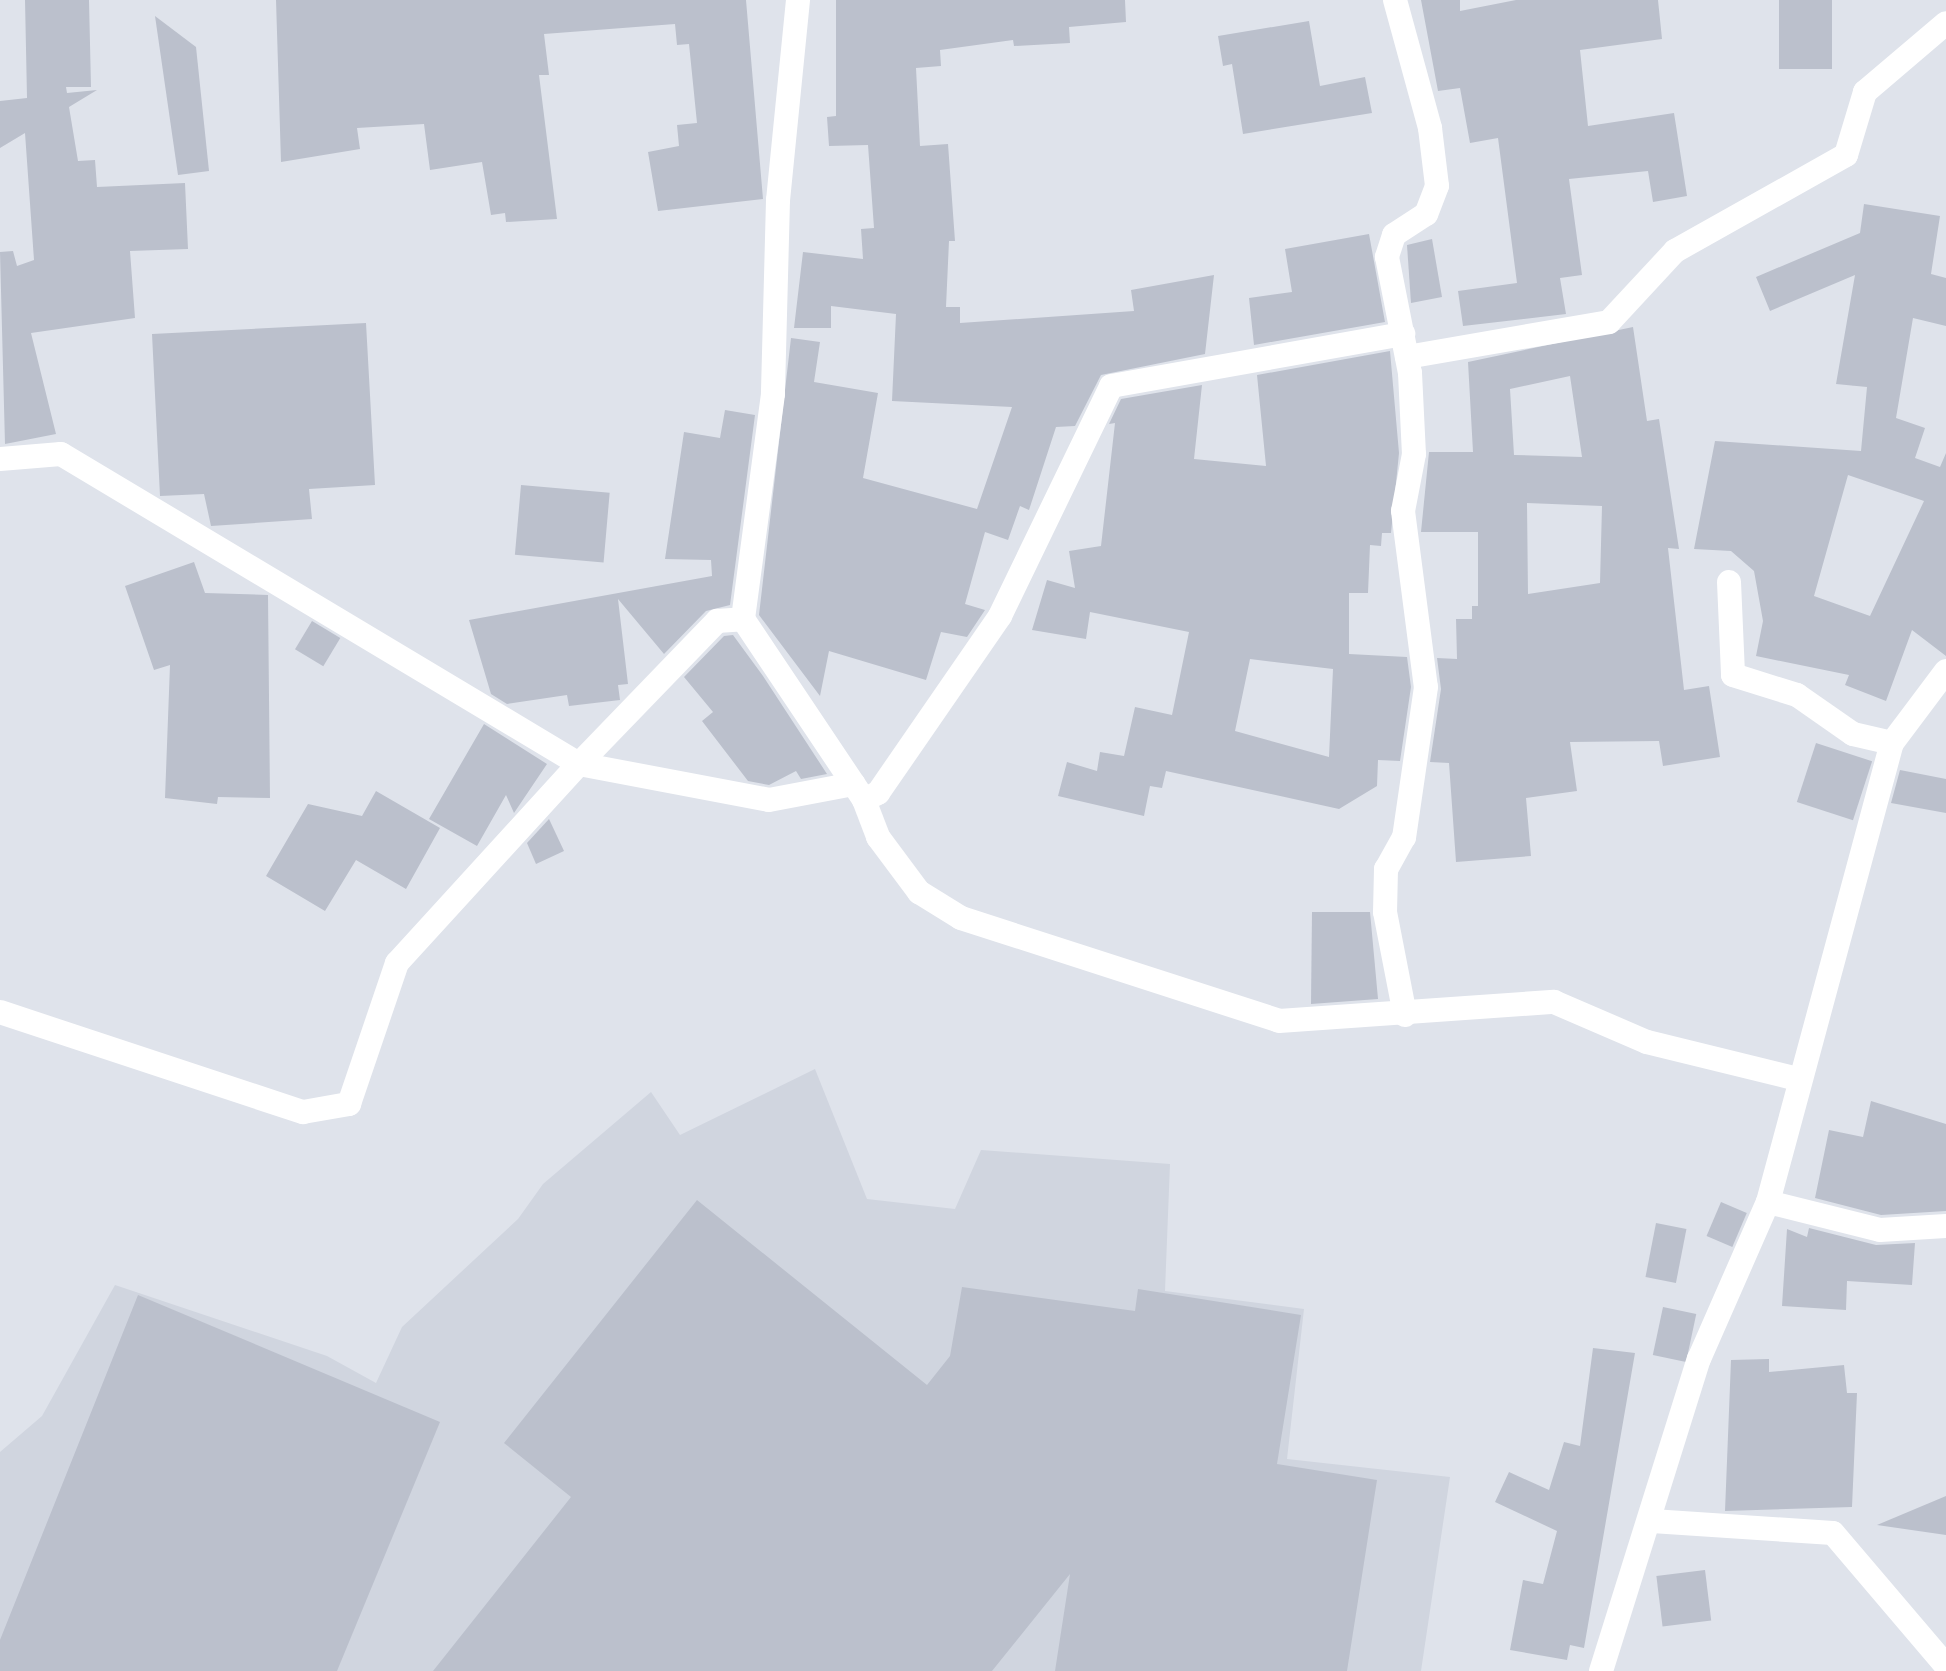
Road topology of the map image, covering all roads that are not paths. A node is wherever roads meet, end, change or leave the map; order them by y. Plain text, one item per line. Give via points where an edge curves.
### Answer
1 (798, 0) edge
2 (1395, 0) edge
3 (1946, 23) edge
4 (1405, 346) junction
5 (0, 459) edge
6 (1729, 582) dead end
7 (743, 619) junction
8 (1946, 671) edge
9 (1892, 743) junction
10 (579, 764) junction
11 (859, 792) junction
12 (0, 1012) edge
13 (1405, 1015) junction
14 (1798, 1079) junction
15 (1768, 1202) junction
16 (1946, 1226) edge
17 (1652, 1521) junction
18 (1946, 1666) edge
19 (1601, 1671) edge

1 - 7 street via 778,200 773,394
2 - 4 street via 1430,128 1437,186 1426,214 1394,235 1387,257
3 - 4 street via 1865,92 1846,155 1675,251 1609,322
4 - 11 street via 1111,386 1000,616 878,793
4 - 13 street via 1414,454 1403,511 1426,687 1404,837 1386,869 1385,912
5 - 10 street via 61,454
6 - 9 street via 1733,675 1797,695 1853,734
7 - 10 street via 717,621
7 - 11 street
8 - 9 street
9 - 14 street
10 - 11 street via 769,800
10 - 12 street via 397,963 349,1104 303,1112
11 - 13 street via 878,837 919,892 961,918 1279,1021
13 - 14 street via 1554,1002 1647,1042
14 - 15 street
15 - 16 street via 1880,1230
15 - 17 street via 1699,1359
17 - 18 street via 1833,1533
17 - 19 street via 1612,1619

